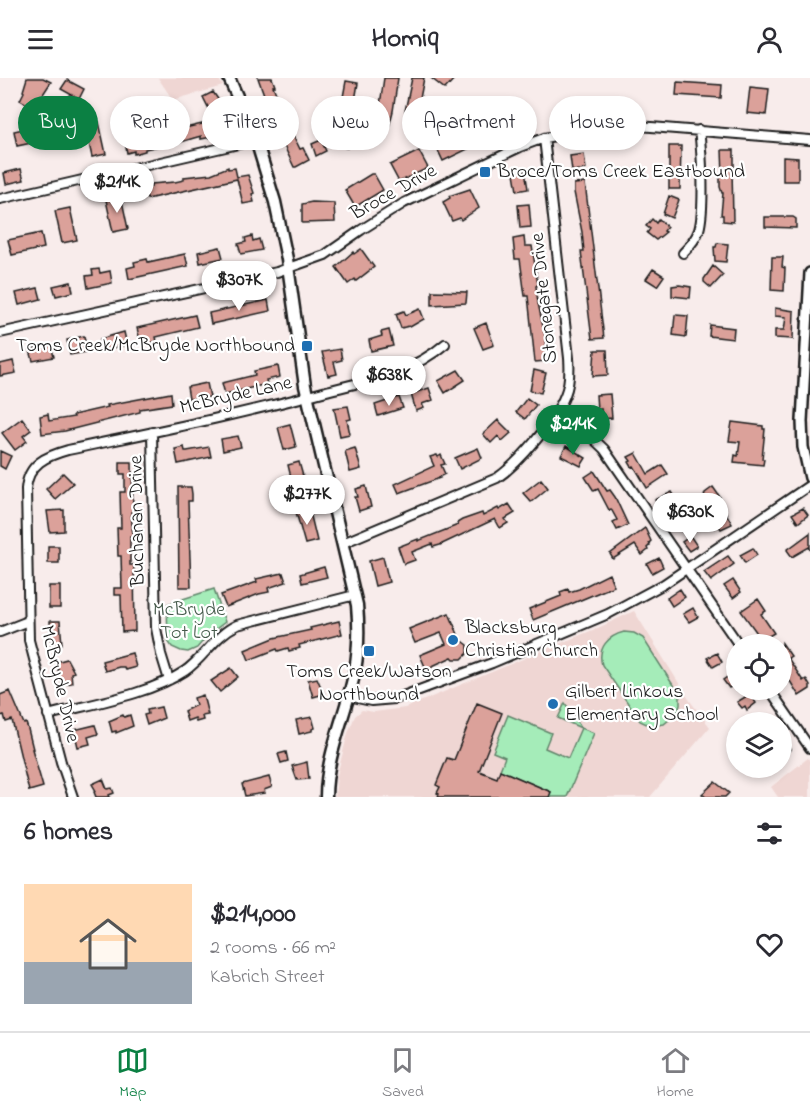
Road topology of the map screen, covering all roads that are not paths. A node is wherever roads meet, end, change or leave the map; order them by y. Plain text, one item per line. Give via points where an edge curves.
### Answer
1 (229, 78) edge
2 (237, 96) edge
3 (699, 130) junction
4 (544, 138) junction
5 (810, 140) edge
6 (213, 150) edge
7 (259, 150) edge
8 (0, 199) edge
9 (683, 253) dead end
10 (288, 268) junction
11 (810, 273) edge
12 (0, 333) edge
13 (445, 344) dead end
14 (308, 397) junction
15 (556, 412) junction
16 (152, 432) junction
17 (31, 470) joint
18 (810, 478) edge
19 (810, 485) edge
20 (343, 543) junction
21 (687, 569) junction
22 (355, 595) junction
23 (28, 621) junction
24 (0, 632) edge
25 (731, 634) edge
26 (169, 680) junction
27 (348, 696) junction
28 (776, 700) edge
29 (48, 715) junction
30 (809, 751) edge
31 (73, 797) edge
32 (326, 797) edge

1 - 2 main road
3 - 4 street, Broce Drive via 622,126
3 - 5 street, Broce Drive
3 - 9 street via 700,228
4 - 10 street, Broce Drive via 404,203 325,255
4 - 15 street, Stonegate Drive via 570,368 566,392
6 - 8 street
7 - 10 main road via 276,202
10 - 12 street, Broce Drive
10 - 14 main road
11 - 18 street via 802,421
13 - 14 street, McBryde Lane via 409,368
14 - 16 street, McBryde Lane
14 - 20 main road
15 - 20 street, Stonegate Drive via 513,466 496,478
15 - 21 street via 604,448
16 - 17 street, McBryde Lane via 59,452 40,460
16 - 26 street, Buchanan Drive via 156,628
17 - 23 street, McBryde Drive via 26,489
19 - 21 street
20 - 22 main road
21 - 25 street
21 - 27 street via 618,609 429,688 387,700
22 - 26 street via 237,625 223,633 188,669
22 - 27 main road via 358,650
23 - 24 street
23 - 29 street, McBryde Drive via 31,655
26 - 29 street
27 - 32 main road via 330,762
28 - 30 street
29 - 31 street, McBryde Drive

